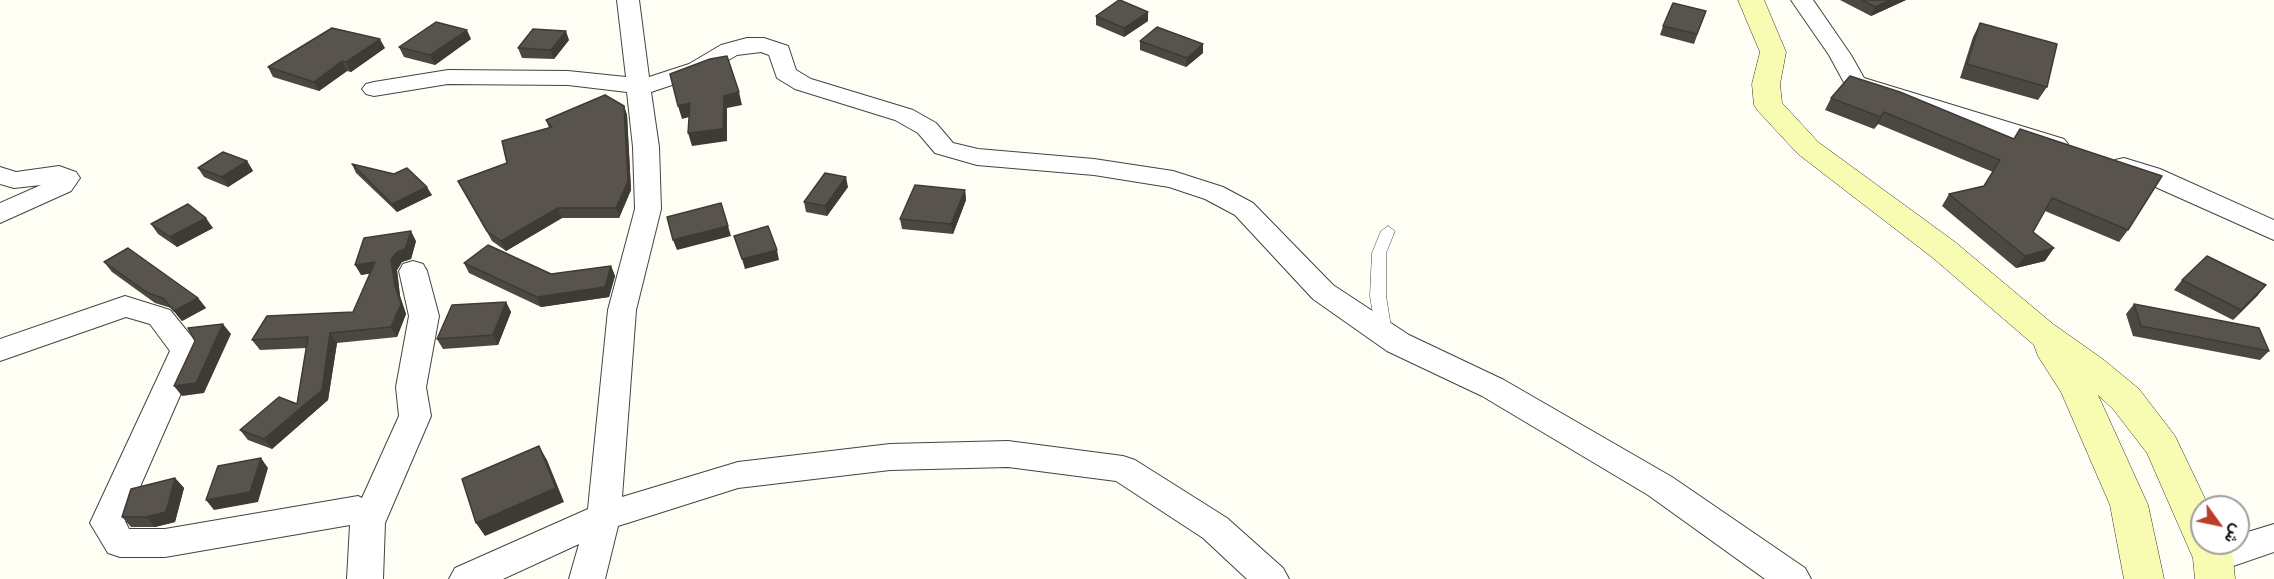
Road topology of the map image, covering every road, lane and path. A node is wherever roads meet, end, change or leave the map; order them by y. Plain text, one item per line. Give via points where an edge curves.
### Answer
1 (628, 0) edge
2 (1751, 0) edge
3 (1802, 0) edge
4 (640, 88) junction
5 (374, 89) dead end
6 (0, 175) edge
7 (0, 214) edge
8 (1388, 231) dead end
9 (2274, 231) edge
10 (413, 270) dead end
11 (1384, 333) junction
12 (2041, 333) junction
13 (0, 350) edge
14 (2190, 510) edge
15 (603, 517) junction
16 (368, 523) junction
17 (2274, 538) edge
18 (2250, 544) edge
19 (365, 579) edge
20 (467, 579) edge
21 (587, 579) edge
22 (1271, 579) edge
23 (1793, 579) edge
24 (2144, 579) edge

1 - 4 street
2 - 12 street via 1773,52 1766,84 1768,105 1808,148 1944,250
3 - 9 street via 1855,83 2151,175
4 - 5 street via 568,78 448,77
4 - 11 street via 697,69 729,51 764,45 780,51 785,73 803,84 904,115 927,128 944,148 977,157 1094,166 1173,179 1214,193 1244,209 1323,292
4 - 15 street via 648,209 622,310
6 - 7 street via 15,180 60,174 67,178 62,185
8 - 11 lane via 1379,253 1378,296
10 - 16 street via 424,315 411,387 415,416
11 - 23 street via 1493,388 1660,486
12 - 14 street via 2126,399 2162,446
12 - 24 street via 2077,388 2129,505
13 - 16 street via 125,306 160,316 184,350 107,523 120,543 165,543 358,510
15 - 20 street
15 - 21 street
15 - 22 street via 738,475 890,457 1008,454 1123,469 1215,528
16 - 19 street
17 - 18 street

